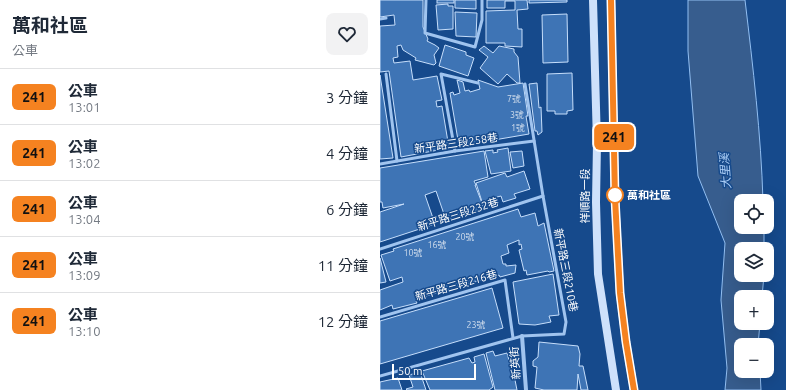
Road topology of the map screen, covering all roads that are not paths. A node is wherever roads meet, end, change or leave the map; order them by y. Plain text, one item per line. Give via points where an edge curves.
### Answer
1 (426, 0) edge
2 (482, 0) edge
3 (593, 0) edge
4 (611, 0) edge
5 (386, 18) dead end
6 (380, 19) edge
7 (386, 74) dead end
8 (478, 83) dead end
9 (525, 84) dead end
10 (534, 141) junction
11 (455, 151) junction
12 (398, 161) junction
13 (380, 164) edge
14 (543, 196) junction
15 (380, 249) edge
16 (380, 317) edge
17 (522, 336) junction
18 (513, 338) junction
19 (380, 376) edge
20 (526, 390) edge
21 (616, 390) edge
22 (634, 390) edge

1 - 2 lane via 425,33 475,47 482,20
3 - 21 street, 祥順路一段 via 598,274
4 - 22 street via 615,198 620,285
5 - 6 lane
7 - 12 lane
8 - 11 lane via 441,74
9 - 10 lane, 新平路三段210巷
10 - 11 lane, 新平路三段258巷
10 - 14 lane, 新平路三段210巷
11 - 12 lane, 新平路三段258巷
12 - 13 lane, 新平路三段258巷
14 - 15 lane, 新平路三段232巷
14 - 17 lane, 新平路三段210巷 via 566,322 564,334
16 - 18 lane, 新平路三段216巷 via 505,280
17 - 18 lane, 新平路三段210巷
17 - 20 street, 新英街
18 - 19 lane, 新平路三段210巷

